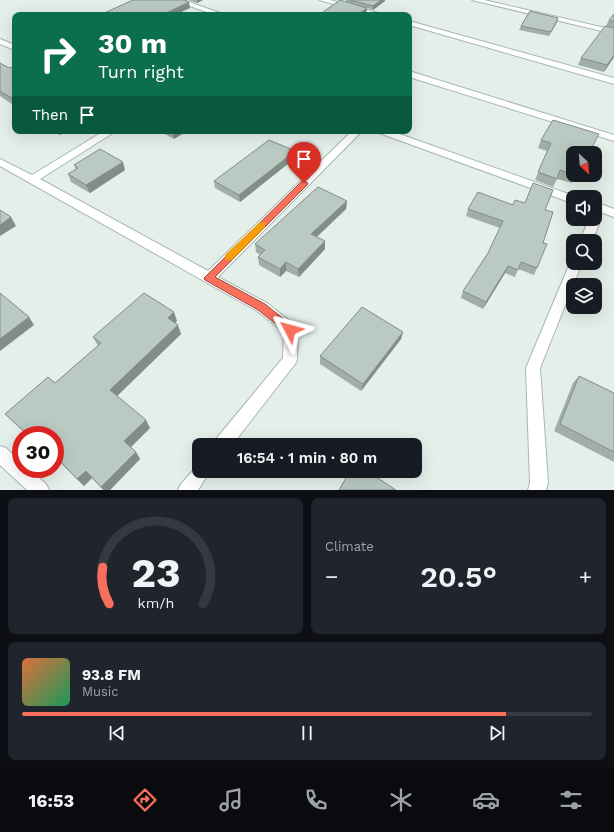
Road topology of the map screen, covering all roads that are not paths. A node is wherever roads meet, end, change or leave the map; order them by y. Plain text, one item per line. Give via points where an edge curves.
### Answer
1 (176, 0) edge
2 (322, 0) edge
3 (476, 0) edge
4 (213, 12) edge
5 (370, 12) edge
6 (412, 24) edge
7 (614, 32) edge
8 (0, 41) edge
9 (12, 47) edge
10 (412, 75) edge
11 (614, 81) edge
12 (106, 134) edge
13 (354, 134) edge
14 (390, 134) edge
15 (614, 138) edge
16 (0, 162) edge
17 (31, 180) junction
18 (566, 197) edge
19 (602, 213) edge
20 (614, 213) edge
21 (573, 270) edge
22 (208, 278) junction
23 (228, 438) edge
24 (0, 454) edge
25 (196, 478) edge
26 (40, 490) edge
27 (187, 490) edge
28 (537, 490) edge

1 - 4 street
2 - 5 street
3 - 7 street
6 - 11 street
8 - 9 street
10 - 15 street
12 - 17 street
13 - 22 street
14 - 18 street
16 - 17 street
17 - 22 street
19 - 20 street
21 - 28 street via 533,368 539,483
22 - 23 street via 262,307 290,330 290,360
24 - 26 street
25 - 27 street

